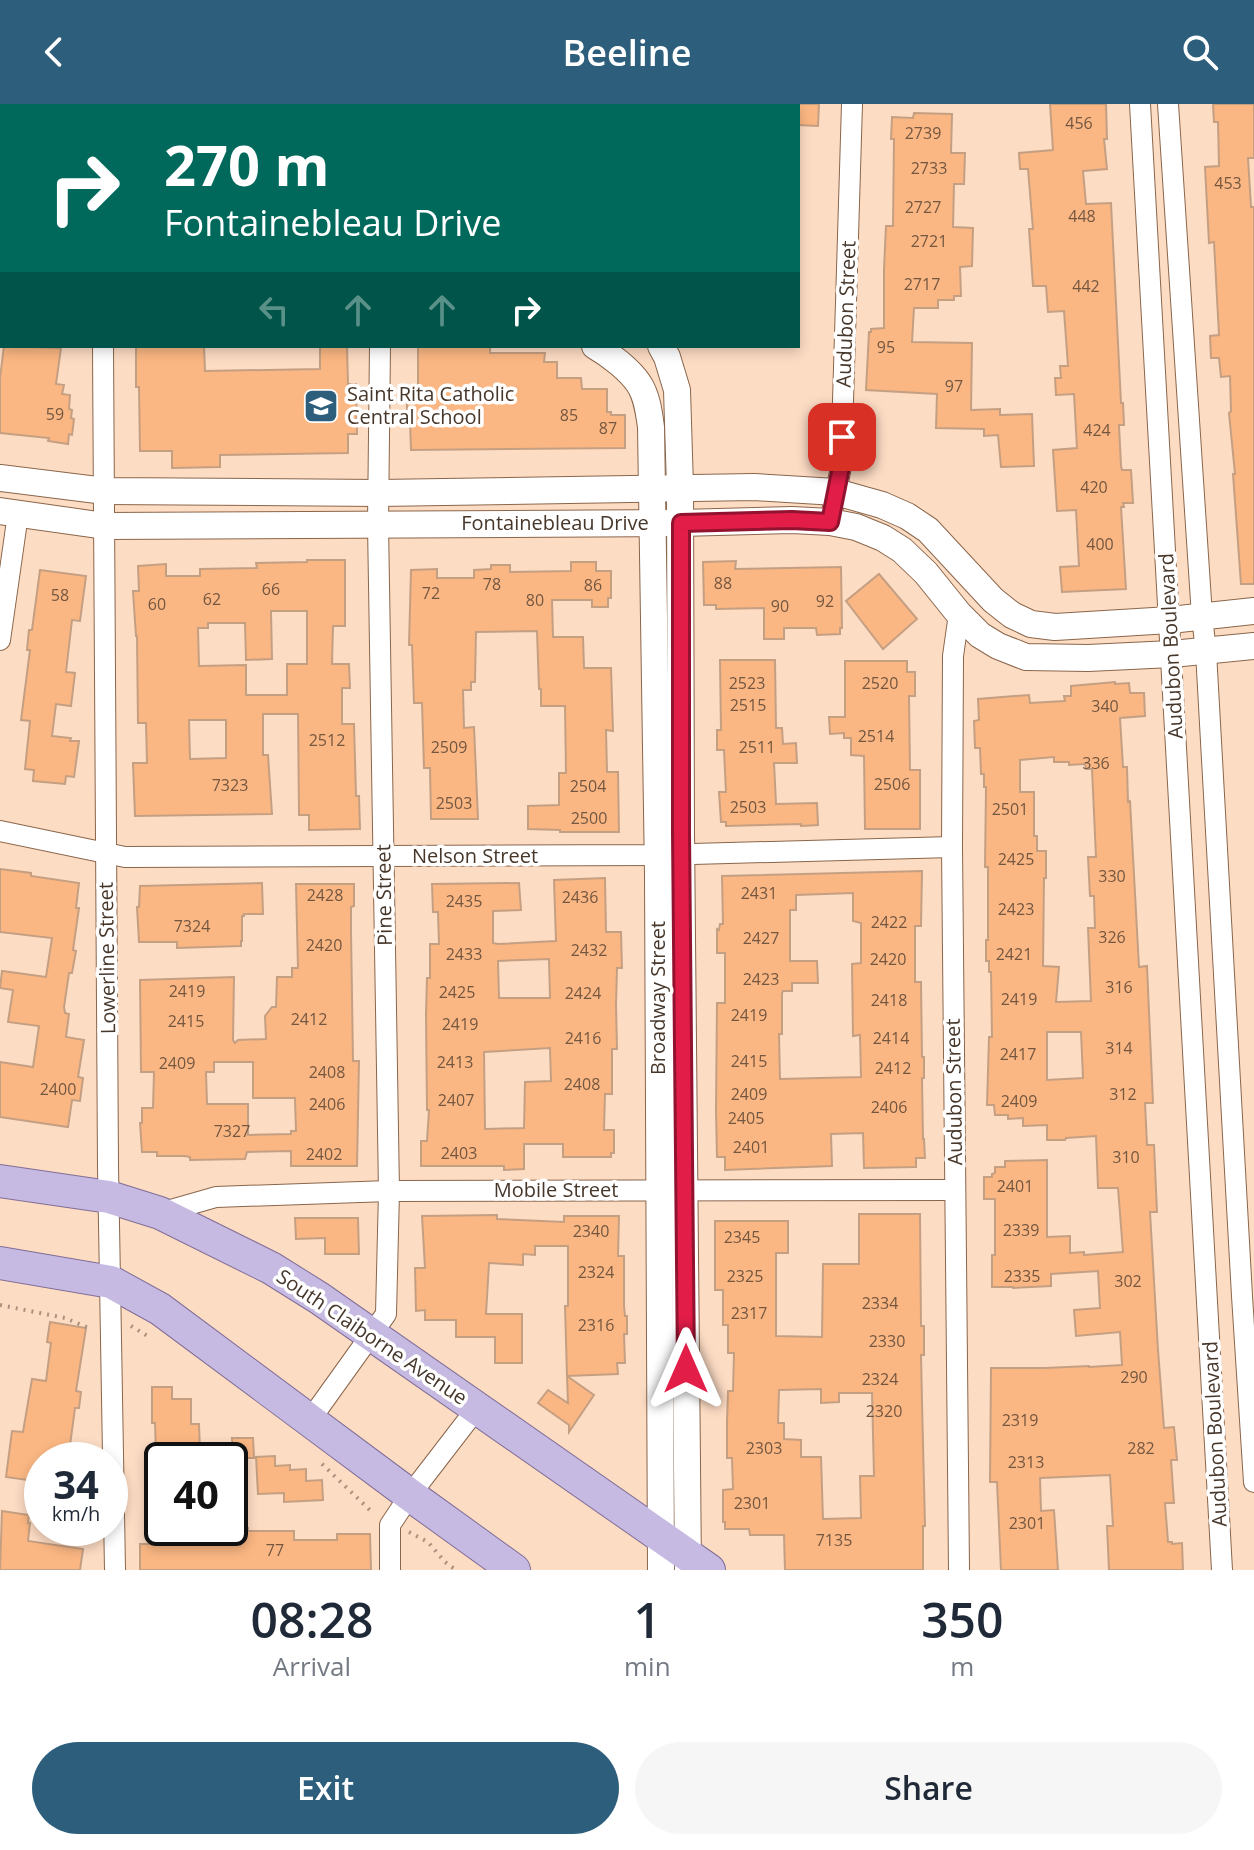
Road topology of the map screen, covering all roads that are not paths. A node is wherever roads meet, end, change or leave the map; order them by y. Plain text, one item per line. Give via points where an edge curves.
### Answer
1 (852, 104) edge
2 (1140, 104) edge
3 (1168, 104) edge
4 (1181, 311) junction
5 (1152, 314) junction
6 (103, 348) edge
7 (380, 348) edge
8 (598, 348) edge
9 (667, 350) edge
10 (0, 478) edge
11 (680, 487) junction
12 (652, 488) junction
13 (105, 491) junction
14 (836, 492) junction
15 (379, 493) junction
16 (9, 513) edge
17 (830, 522) junction
18 (652, 523) junction
19 (681, 523) junction
20 (378, 524) junction
21 (105, 526) junction
22 (1254, 611) edge
23 (959, 614) junction
24 (1202, 616) junction
25 (1170, 620) junction
26 (0, 640) edge
27 (1254, 646) edge
28 (1206, 652) junction
29 (1172, 654) junction
30 (0, 831) edge
31 (952, 847) junction
32 (106, 853) junction
33 (669, 854) junction
34 (383, 857) junction
35 (1224, 975) junction
36 (1190, 979) junction
37 (0, 1181) edge
38 (672, 1190) junction
39 (955, 1190) junction
40 (389, 1191) junction
41 (109, 1197) junction
42 (160, 1213) junction
43 (0, 1263) edge
44 (111, 1282) junction
45 (1242, 1296) junction
46 (1207, 1297) junction
47 (372, 1335) junction
48 (477, 1408) junction
49 (310, 1420) junction
50 (1254, 1482) edge
51 (410, 1495) junction
52 (660, 1536) junction
53 (686, 1566) edge
54 (115, 1570) edge
55 (390, 1570) edge
56 (514, 1570) edge
57 (959, 1570) edge
58 (1222, 1570) edge

1 - 14 street, Audubon Street
2 - 5 street, Audubon Boulevard
3 - 4 street, Audubon Boulevard
4 - 5 street
4 - 24 street, Audubon Boulevard
5 - 25 street, Audubon Boulevard
6 - 13 street, Lowerline Street
7 - 15 street, Pine Street
8 - 12 street, Broadway Street via 639,383 651,427
9 - 11 street, Broadway Street via 677,390
10 - 13 street, Fontainebleau Drive
11 - 12 street, Fontainebleau Drive
11 - 14 street, Fontainebleau Drive
11 - 19 street, Broadway Street
12 - 15 street, Fontainebleau Drive
12 - 18 street, Broadway Street
13 - 15 street, Fontainebleau Drive
13 - 21 street, Lowerline Street
14 - 17 street, Audubon Street
14 - 25 street, Fontainebleau Drive via 882,505 928,530 993,600 1031,624
15 - 20 street, Pine Street
16 - 21 street, Fontainebleau Drive
16 - 26 street
17 - 19 street, Fontainebleau Drive
17 - 23 street, Fontainebleau Drive via 856,527 902,550
18 - 19 street, Fontainebleau Drive
18 - 20 street, Fontainebleau Drive
18 - 33 street, Broadway Street
19 - 33 street, Broadway Street
20 - 21 street, Fontainebleau Drive
20 - 34 street, Pine Street
21 - 32 street, Lowerline Street
22 - 24 street, Fontainebleau Drive
23 - 29 street, Fontainebleau Drive via 980,635 1026,657
23 - 31 street, Audubon Street via 953,656
24 - 25 street, Fontainebleau Drive
24 - 28 street, Audubon Boulevard
25 - 29 street, Audubon Boulevard
27 - 28 street, Fontainebleau Drive
28 - 29 street, Fontainebleau Drive
28 - 35 street, Audubon Boulevard
29 - 36 street, Audubon Boulevard
30 - 32 street, Nelson Street
31 - 33 street, Nelson Street
31 - 39 street, Audubon Street
32 - 34 street, Nelson Street
32 - 41 street, Lowerline Street
33 - 34 street, Nelson Street
33 - 38 street, Broadway Street
34 - 40 street, Pine Street
35 - 36 street
35 - 45 street, Audubon Boulevard
36 - 46 street, Audubon Boulevard
37 - 41 main road, South Claiborne Avenue
38 - 39 street, Mobile Street
38 - 40 street, Mobile Street
38 - 52 street, Broadway Street
38 - 53 street, Broadway Street
39 - 57 street, Audubon Street
40 - 42 street, Mobile Street via 216,1197
40 - 47 street, Pine Street via 386,1314
41 - 42 main road, South Claiborne Avenue
41 - 44 street, Lowerline Street
42 - 47 main road, South Claiborne Avenue via 271,1268
43 - 44 main road
44 - 49 main road via 160,1309
44 - 54 street, Lowerline Street
45 - 46 street
45 - 50 street, Audubon Boulevard
46 - 58 street, Audubon Boulevard
47 - 48 main road, South Claiborne Avenue
47 - 49 street, Pine Street
48 - 51 street
48 - 52 main road, South Claiborne Avenue
49 - 51 main road
51 - 55 street via 390,1525
51 - 56 main road
52 - 53 main road, South Claiborne Avenue

